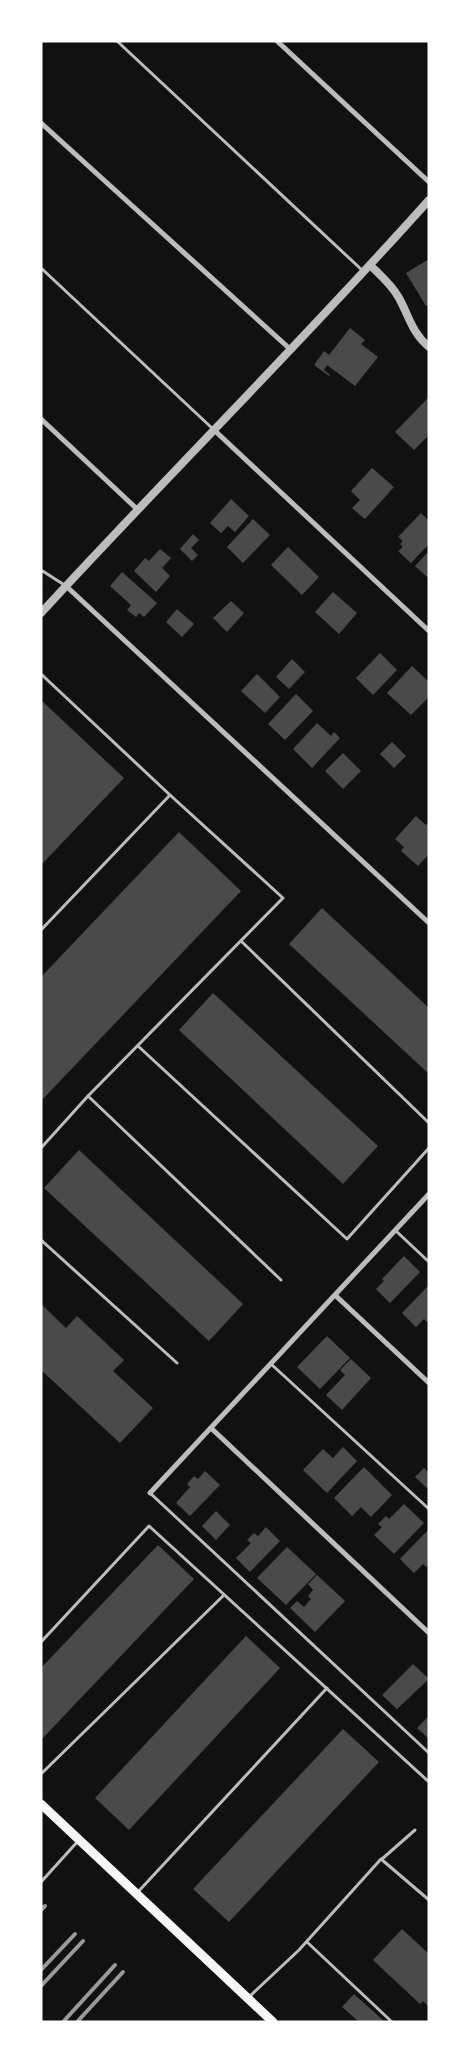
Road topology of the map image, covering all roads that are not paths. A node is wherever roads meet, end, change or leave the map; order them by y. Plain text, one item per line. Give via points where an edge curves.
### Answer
1 (118, 41) edge
2 (277, 41) edge
3 (41, 123) edge
4 (429, 182) edge
5 (429, 200) edge
6 (370, 265) junction
7 (41, 268) edge
8 (364, 272) junction
9 (429, 347) edge
10 (290, 350) junction
11 (41, 419) edge
12 (213, 429) junction
13 (137, 509) junction
14 (41, 570) edge
15 (66, 586) junction
16 (41, 613) edge
17 (429, 631) edge
18 (41, 674) edge
19 (170, 795) junction
20 (429, 923) edge
21 (41, 930) edge
22 (241, 941) junction
23 (138, 1046) junction
24 (88, 1096) junction
25 (429, 1123) edge
26 (41, 1148) edge
27 (429, 1148) edge
28 (429, 1194) edge
29 (395, 1230) junction
30 (41, 1240) edge
31 (429, 1262) edge
32 (281, 1280) dead end
33 (336, 1296) junction
34 (177, 1363) dead end
35 (271, 1364) junction
36 (429, 1383) edge
37 (211, 1428) junction
38 (150, 1493) joint
39 (429, 1510) edge
40 (224, 1594) junction
41 (429, 1633) edge
42 (41, 1642) edge
43 (327, 1688) junction
44 (429, 1753) edge
45 (41, 1774) edge
46 (429, 1782) edge
47 (41, 1804) edge
48 (415, 1830) dead end
49 (79, 1840) junction
50 (382, 1859) junction
51 (41, 1882) edge
52 (136, 1893) junction
53 (429, 1900) edge
54 (307, 1942) junction
55 (248, 1998) junction
56 (273, 2022) edge
57 (392, 2022) edge

1 - 8 lane
2 - 4 street
3 - 10 street
5 - 6 street
6 - 8 street
6 - 9 street via 399,298 420,340
7 - 12 lane
8 - 10 street
10 - 12 street
11 - 13 street
12 - 13 street
12 - 17 street
13 - 15 street
14 - 15 lane
15 - 16 street
15 - 20 street
18 - 19 lane
19 - 21 lane
19 - 22 lane via 284,898
22 - 23 lane
22 - 25 lane
23 - 24 lane
23 - 27 lane via 346,1239
24 - 26 lane
24 - 32 lane
28 - 29 street
29 - 31 lane
29 - 33 street
30 - 34 lane
33 - 35 street
33 - 36 street
35 - 37 street
35 - 39 lane
37 - 38 street
37 - 41 street
38 - 44 lane
40 - 42 lane via 148,1526
40 - 43 lane
40 - 45 lane
43 - 46 lane
43 - 52 lane
47 - 49 main road
48 - 50 lane
49 - 51 lane
49 - 52 main road
50 - 53 lane
50 - 54 lane
52 - 55 main road
54 - 55 lane
54 - 57 lane
55 - 56 main road

